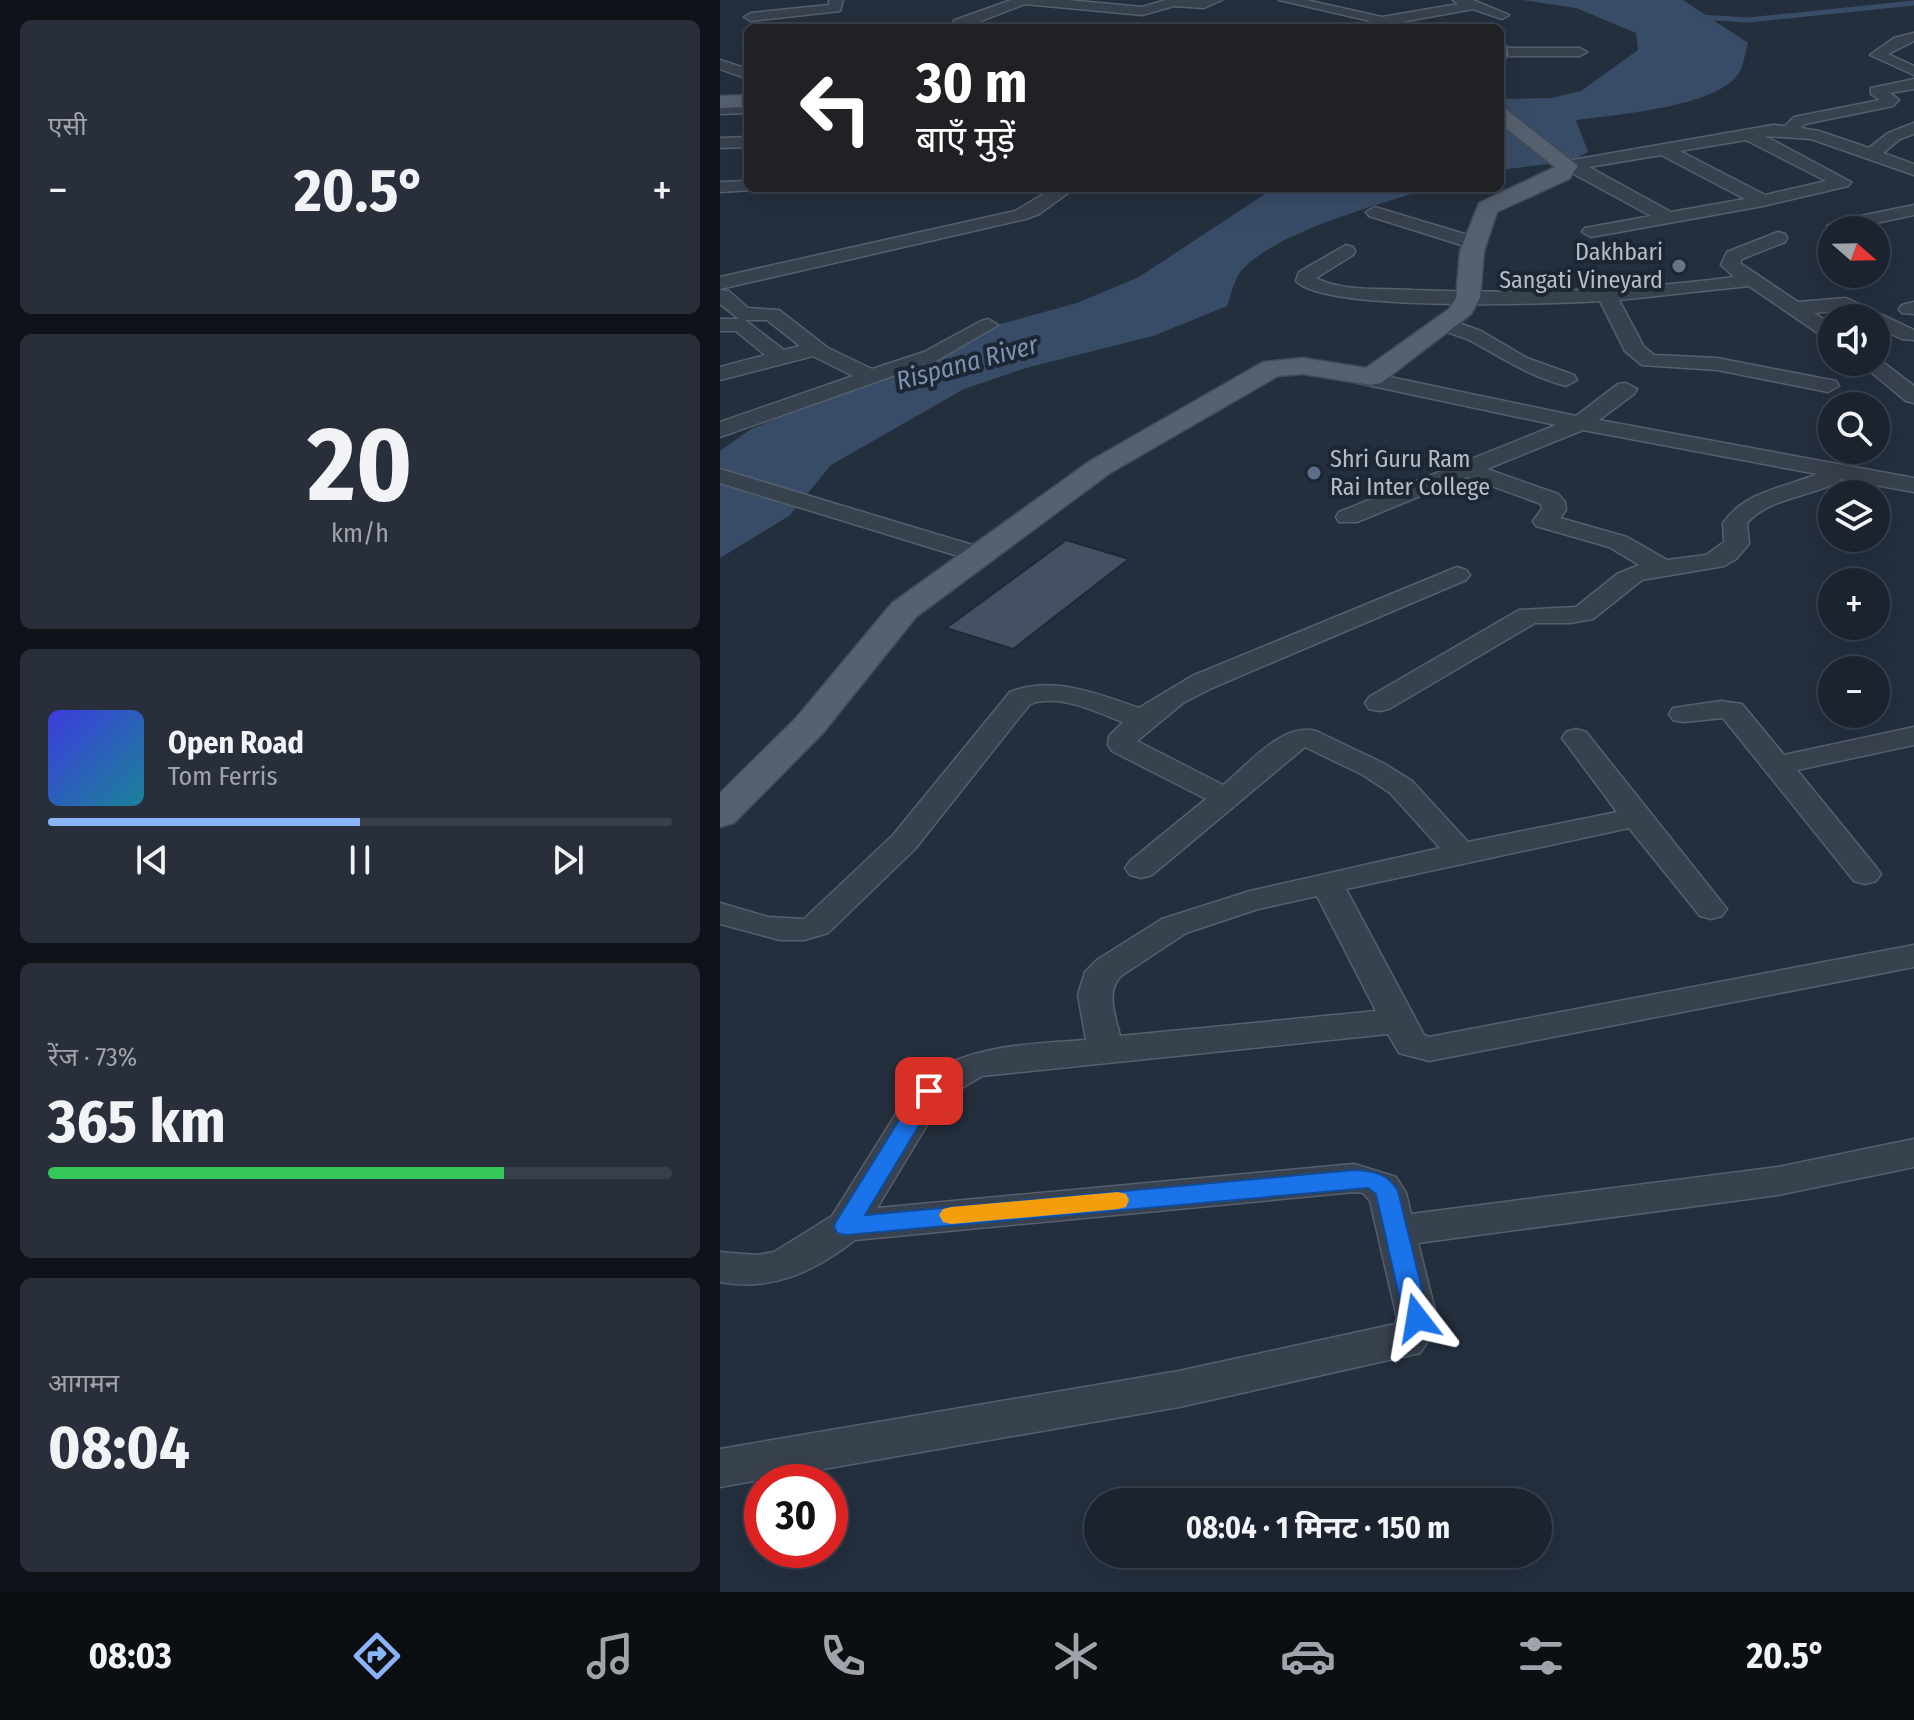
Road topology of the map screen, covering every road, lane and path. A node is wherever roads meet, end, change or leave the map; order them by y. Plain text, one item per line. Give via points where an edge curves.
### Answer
1 (836, 0) edge
2 (1024, 0) edge
3 (1215, 0) edge
4 (1286, 0) edge
5 (1467, 3) edge
6 (1502, 15) dead end
7 (750, 23) edge
8 (960, 24) edge
9 (1386, 24) edge
10 (1394, 24) edge
11 (1914, 37) edge
12 (1887, 47) junction
13 (1914, 47) edge
14 (1580, 52) dead end
15 (1504, 53) edge
16 (720, 64) edge
17 (1914, 71) edge
18 (744, 73) edge
19 (1914, 84) edge
20 (744, 101) edge
21 (720, 102) edge
22 (744, 108) edge
23 (720, 109) edge
24 (1504, 117) edge
25 (1914, 128) edge
26 (1792, 131) junction
27 (1748, 134) junction
28 (744, 142) edge
29 (720, 143) edge
30 (1663, 149) junction
31 (1872, 154) junction
32 (1569, 165) junction
33 (1914, 170) edge
34 (744, 186) edge
35 (720, 187) edge
36 (1060, 192) edge
37 (1763, 201) junction
38 (1914, 210) edge
39 (1375, 212) dead end
40 (1885, 216) edge
41 (1668, 218) junction
42 (1591, 232) dead end
43 (1778, 238) dead end
44 (1474, 243) junction
45 (1346, 251) dead end
46 (1752, 280) junction
47 (721, 289) edge
48 (1607, 296) junction
49 (1468, 298) junction
50 (1797, 308) junction
51 (1445, 324) junction
52 (1818, 324) edge
53 (720, 325) edge
54 (988, 325) dead end
55 (1909, 335) dead end
56 (817, 348) junction
57 (781, 358) junction
58 (720, 374) edge
59 (1888, 376) edge
60 (871, 377) junction
61 (1366, 378) junction
62 (1566, 380) dead end
63 (1828, 386) dead end
64 (1626, 389) dead end
65 (1914, 396) edge
66 (1581, 423) junction
67 (720, 430) edge
68 (1468, 470) junction
69 (1839, 470) junction
70 (720, 476) edge
71 (1912, 481) edge
72 (1348, 517) dead end
73 (980, 555) junction
74 (1664, 569) junction
75 (1457, 575) dead end
76 (1379, 703) dead end
77 (1683, 714) dead end
78 (1143, 719) junction
79 (1914, 736) edge
80 (1576, 738) dead end
81 (1776, 763) junction
82 (1226, 798) junction
83 (720, 815) edge
84 (1635, 815) junction
85 (1461, 853) junction
86 (1141, 868) dead end
87 (1865, 874) dead end
88 (1327, 883) junction
89 (1711, 909) dead end
90 (720, 913) edge
91 (1914, 956) edge
92 (1398, 1021) junction
93 (1105, 1050) junction
94 (1914, 1153) edge
95 (846, 1226) junction
96 (1395, 1231) junction
97 (720, 1267) edge
98 (720, 1468) edge

1 - 7 street via 835,8
2 - 3 street via 1142,11 1170,2
2 - 8 street
4 - 9 street
5 - 6 street
5 - 10 street
11 - 12 street
12 - 13 street
12 - 17 street via 1877,55
14 - 15 street
16 - 18 street
19 - 26 street via 1879,89 1876,93 1891,100 1887,103 1800,120
20 - 21 main road
22 - 23 street
24 - 32 main road
25 - 31 street
26 - 27 street
26 - 31 street
27 - 30 street
27 - 37 street via 1842,182
28 - 29 street
30 - 32 street
30 - 37 street
31 - 33 street
32 - 41 street
32 - 44 main road via 1561,174 1487,208
34 - 35 street
36 - 47 street via 1020,215
37 - 41 street
38 - 40 street
39 - 44 street
41 - 42 street
43 - 46 street via 1729,260
44 - 49 main road
45 - 49 street via 1306,281 1337,290
46 - 48 street
46 - 50 street
47 - 56 street via 743,314 772,314
48 - 49 street
48 - 63 street via 1635,351 1649,361 1717,364
49 - 51 main road
50 - 52 street
50 - 55 street via 1846,304
51 - 61 main road
51 - 62 street
53 - 57 street via 741,325
54 - 60 street via 931,356
56 - 57 street
56 - 60 street
57 - 58 street
59 - 65 street
60 - 67 street
61 - 66 street
61 - 73 main road via 1287,366 1259,374 1100,467
64 - 66 street
66 - 68 street
66 - 69 street
68 - 72 street
68 - 74 street via 1550,499 1554,510 1545,521 1618,542
69 - 71 street
69 - 74 street via 1742,514 1735,523 1737,544 1731,553
70 - 73 street
73 - 83 main road via 904,610 810,725
74 - 76 street via 1632,576 1583,614 1542,613 1516,622
75 - 78 street via 1202,682
77 - 81 street via 1732,710
78 - 82 street via 1123,736 1122,745
78 - 90 street via 1049,691 1030,692 904,842 827,918 803,931 786,931
79 - 81 street
80 - 84 street
81 - 87 street
82 - 85 street via 1306,737 1401,787
82 - 86 street
84 - 85 street
84 - 89 street
85 - 88 street
88 - 92 street
88 - 93 street via 1209,912 1174,926 1109,968 1097,980 1095,995
91 - 92 street via 1429,1049 1411,1044
92 - 93 street
93 - 95 street via 990,1063 950,1076 929,1091
94 - 96 street via 1778,1181
95 - 96 street via 1354,1178 1381,1184 1387,1191
95 - 97 street via 808,1256 771,1269 745,1272
96 - 98 street via 1417,1318 1405,1341 1179,1389

